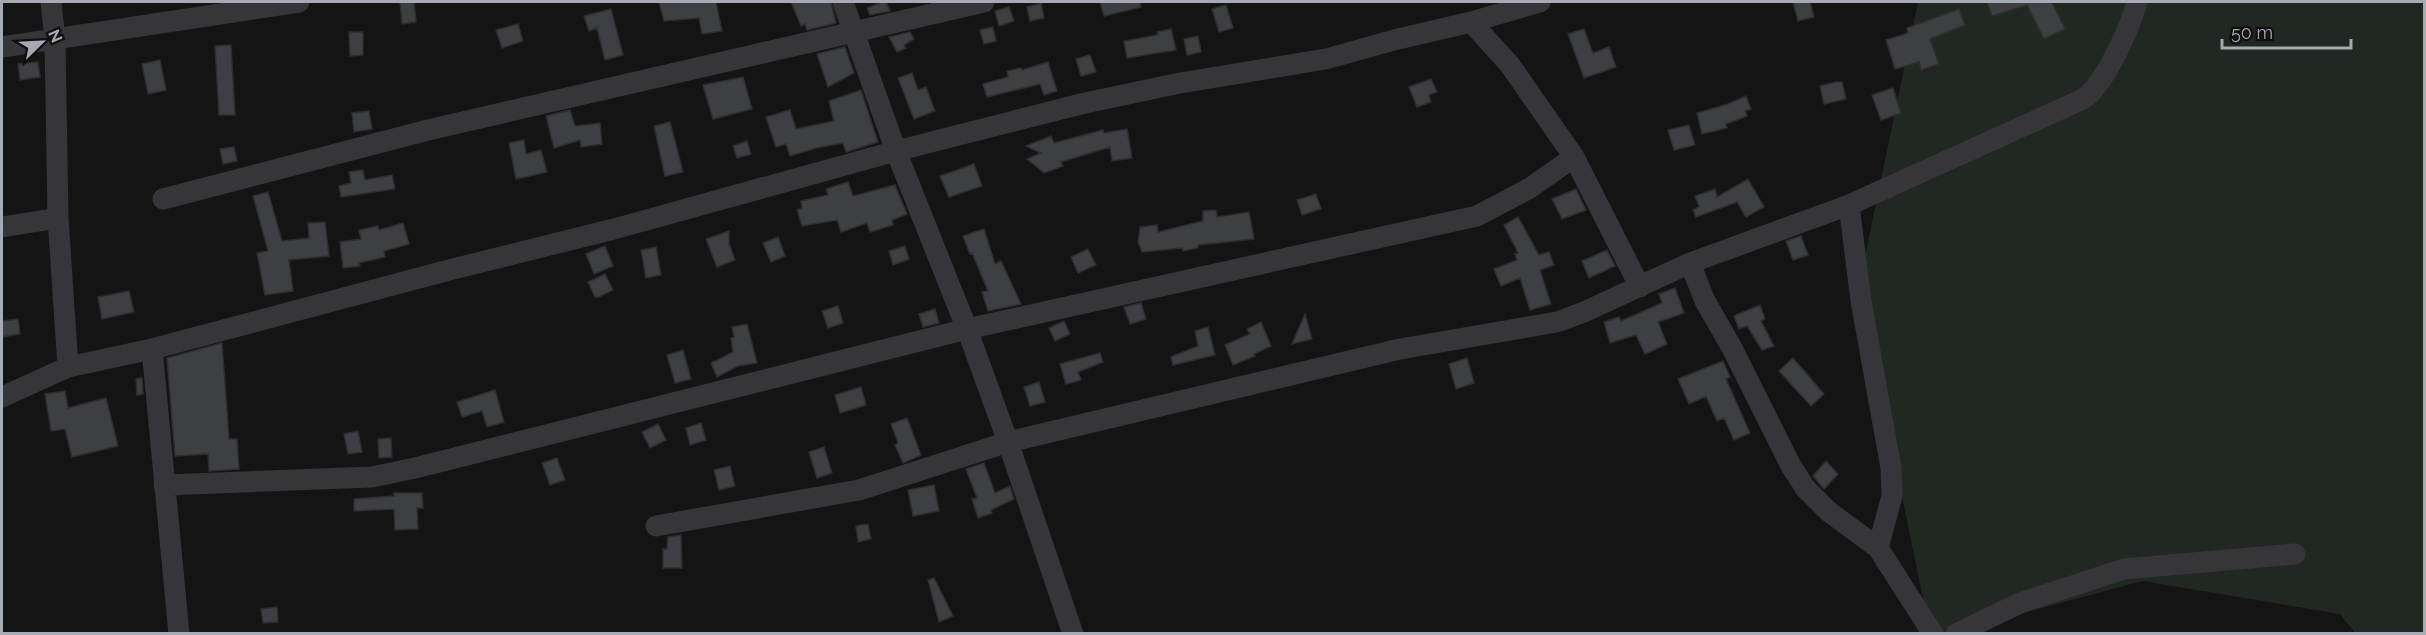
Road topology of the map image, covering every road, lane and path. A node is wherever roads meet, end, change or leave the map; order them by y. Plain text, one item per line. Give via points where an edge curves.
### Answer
1 (51, 2) edge
2 (299, 2) edge
3 (843, 2) edge
4 (984, 2) edge
5 (1540, 2) edge
6 (2137, 2) edge
7 (1471, 22) junction
8 (854, 32) junction
9 (55, 40) junction
10 (2, 47) edge
11 (896, 151) junction
12 (1574, 157) junction
13 (163, 199) dead end
14 (1849, 205) junction
15 (58, 218) junction
16 (2, 227) edge
17 (1690, 263) junction
18 (1640, 286) junction
19 (967, 329) junction
20 (152, 349) junction
21 (68, 367) junction
22 (2, 397) edge
23 (1008, 442) junction
24 (164, 485) junction
25 (656, 526) dead end
26 (1878, 548) junction
27 (2295, 554) dead end
28 (179, 633) edge
29 (1073, 633) edge
30 (1933, 633) edge
31 (1956, 633) edge

1 - 9 street
2 - 9 street
3 - 8 street
4 - 8 street
5 - 7 street
6 - 14 street via 2126,33 2088,96
7 - 11 street via 1326,60 1086,103
7 - 12 street via 1510,65
8 - 11 street
8 - 13 street via 428,130
9 - 10 street
9 - 15 street
11 - 19 street
11 - 20 street via 615,229
12 - 18 street
12 - 19 street via 1530,188 1477,216
14 - 17 street
14 - 26 street via 1891,468 1892,496
15 - 16 street
15 - 21 street
17 - 18 street
17 - 26 street via 1705,301 1806,489 1828,511
18 - 23 street via 1557,322 1400,349
19 - 23 street
19 - 24 street via 372,477
20 - 21 street
20 - 24 street
21 - 22 street
23 - 25 street via 859,490
23 - 29 street
24 - 28 street
26 - 30 street
27 - 31 street via 2124,569 2020,603

